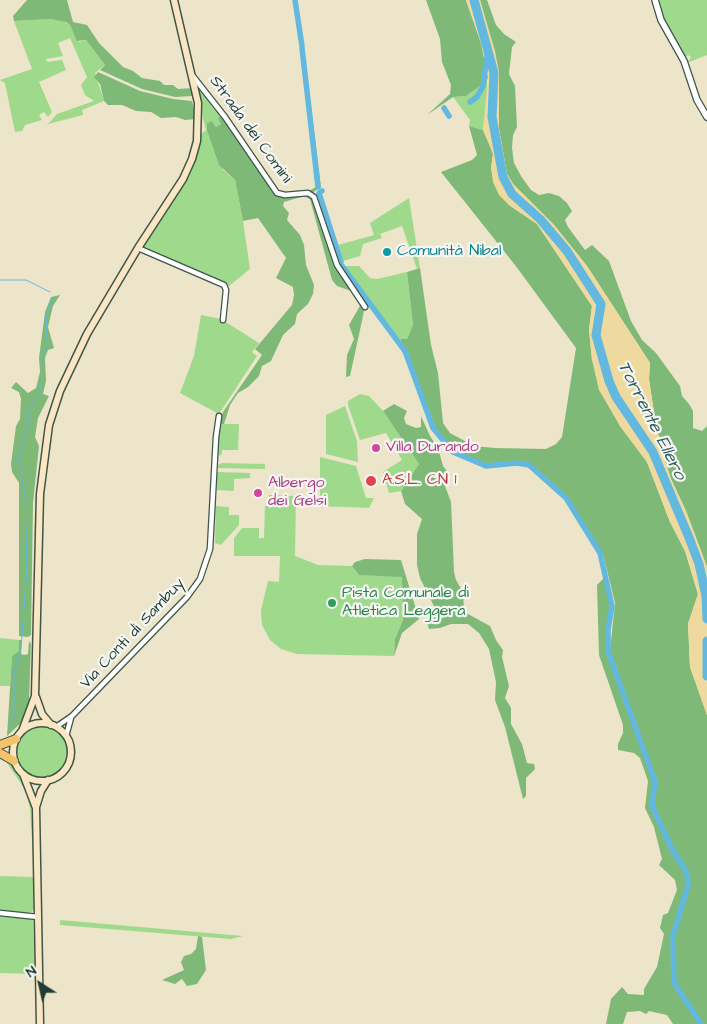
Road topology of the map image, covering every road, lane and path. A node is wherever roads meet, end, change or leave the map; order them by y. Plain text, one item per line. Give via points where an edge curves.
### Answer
1 (174, 0) edge
2 (655, 0) edge
3 (192, 75) junction
4 (707, 117) edge
5 (138, 248) junction
6 (365, 307) dead end
7 (223, 320) dead end
8 (220, 416) dead end
9 (35, 696) junction
10 (72, 716) junction
11 (54, 726) junction
12 (22, 731) junction
13 (66, 736) junction
14 (16, 739) junction
15 (0, 745) edge
16 (0, 753) edge
17 (14, 761) junction
18 (23, 774) junction
19 (48, 780) junction
20 (36, 808) junction
21 (0, 912) edge
22 (38, 917) junction
23 (40, 1024) edge

1 - 3 main road
2 - 4 street via 662,23 684,61 697,100
3 - 5 main road via 199,111 192,159 183,179
3 - 6 street, Strada dei Comini via 275,191 285,195 308,193 314,197 337,265
5 - 7 street via 224,285
5 - 9 main road via 87,334 60,391 49,425 40,494
8 - 10 street, Via Conti di Sambuy via 210,549 200,579 191,593
9 - 11 main road via 42,714
9 - 12 main road
10 - 11 street, Via Conti di Sambuy
10 - 13 street, Via Conti di Sambuy
11 - 12 main road via 34,724
11 - 13 main road
12 - 14 main road
13 - 19 main road via 70,747 68,764 63,772
14 - 15 highway
14 - 17 main road
16 - 17 highway
17 - 18 main road
18 - 19 main road via 37,781
18 - 20 main road
19 - 20 main road
20 - 22 main road
21 - 22 street
22 - 23 main road

